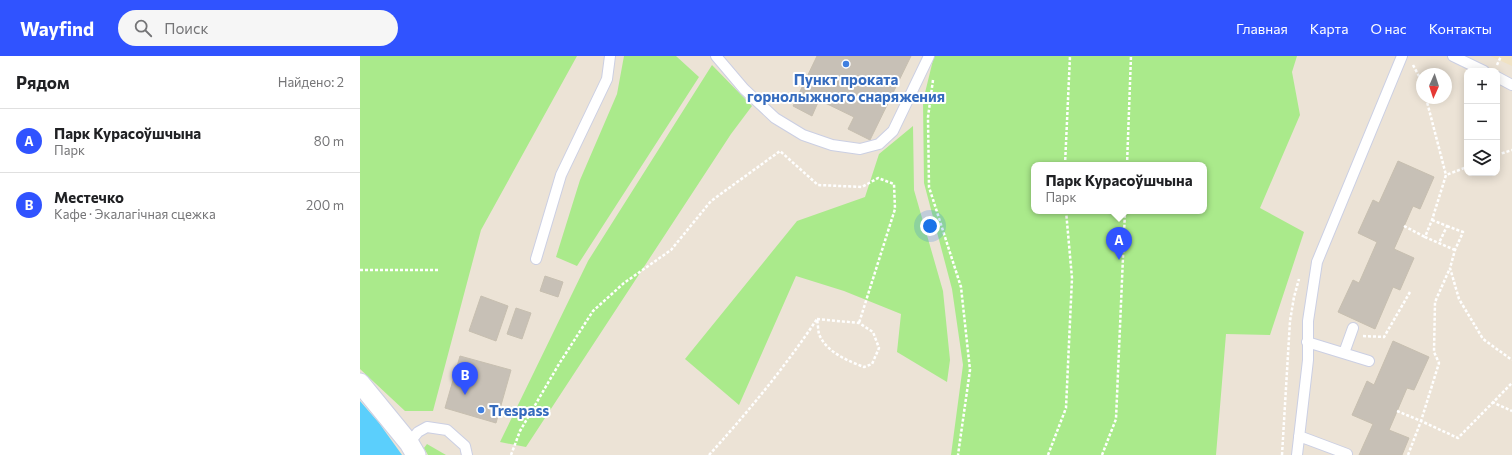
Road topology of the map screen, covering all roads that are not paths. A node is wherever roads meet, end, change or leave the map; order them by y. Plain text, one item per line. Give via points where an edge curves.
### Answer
1 (610, 56) edge
2 (716, 56) edge
3 (929, 56) edge
4 (1402, 56) edge
5 (1453, 56) edge
6 (1478, 68) edge
7 (1500, 79) edge
8 (1512, 85) edge
9 (536, 259) dead end
10 (1352, 332) road end
11 (1307, 342) junction
12 (1344, 353) junction
13 (1369, 362) dead end
14 (360, 383) edge
15 (1299, 436) junction
16 (412, 449) edge
17 (1348, 454) edge
18 (467, 455) edge
19 (1297, 455) edge

1 - 9 lane via 607,80 561,175
2 - 3 lane via 744,89 775,118 803,135 832,145 860,149 879,144 892,131
4 - 11 lane via 1317,262
5 - 6 lane
7 - 8 lane
10 - 12 lane
11 - 12 lane
11 - 15 lane via 1308,360
12 - 13 lane
14 - 16 street
15 - 17 lane
15 - 19 lane
16 - 18 lane via 418,432 427,427 447,430 465,446

